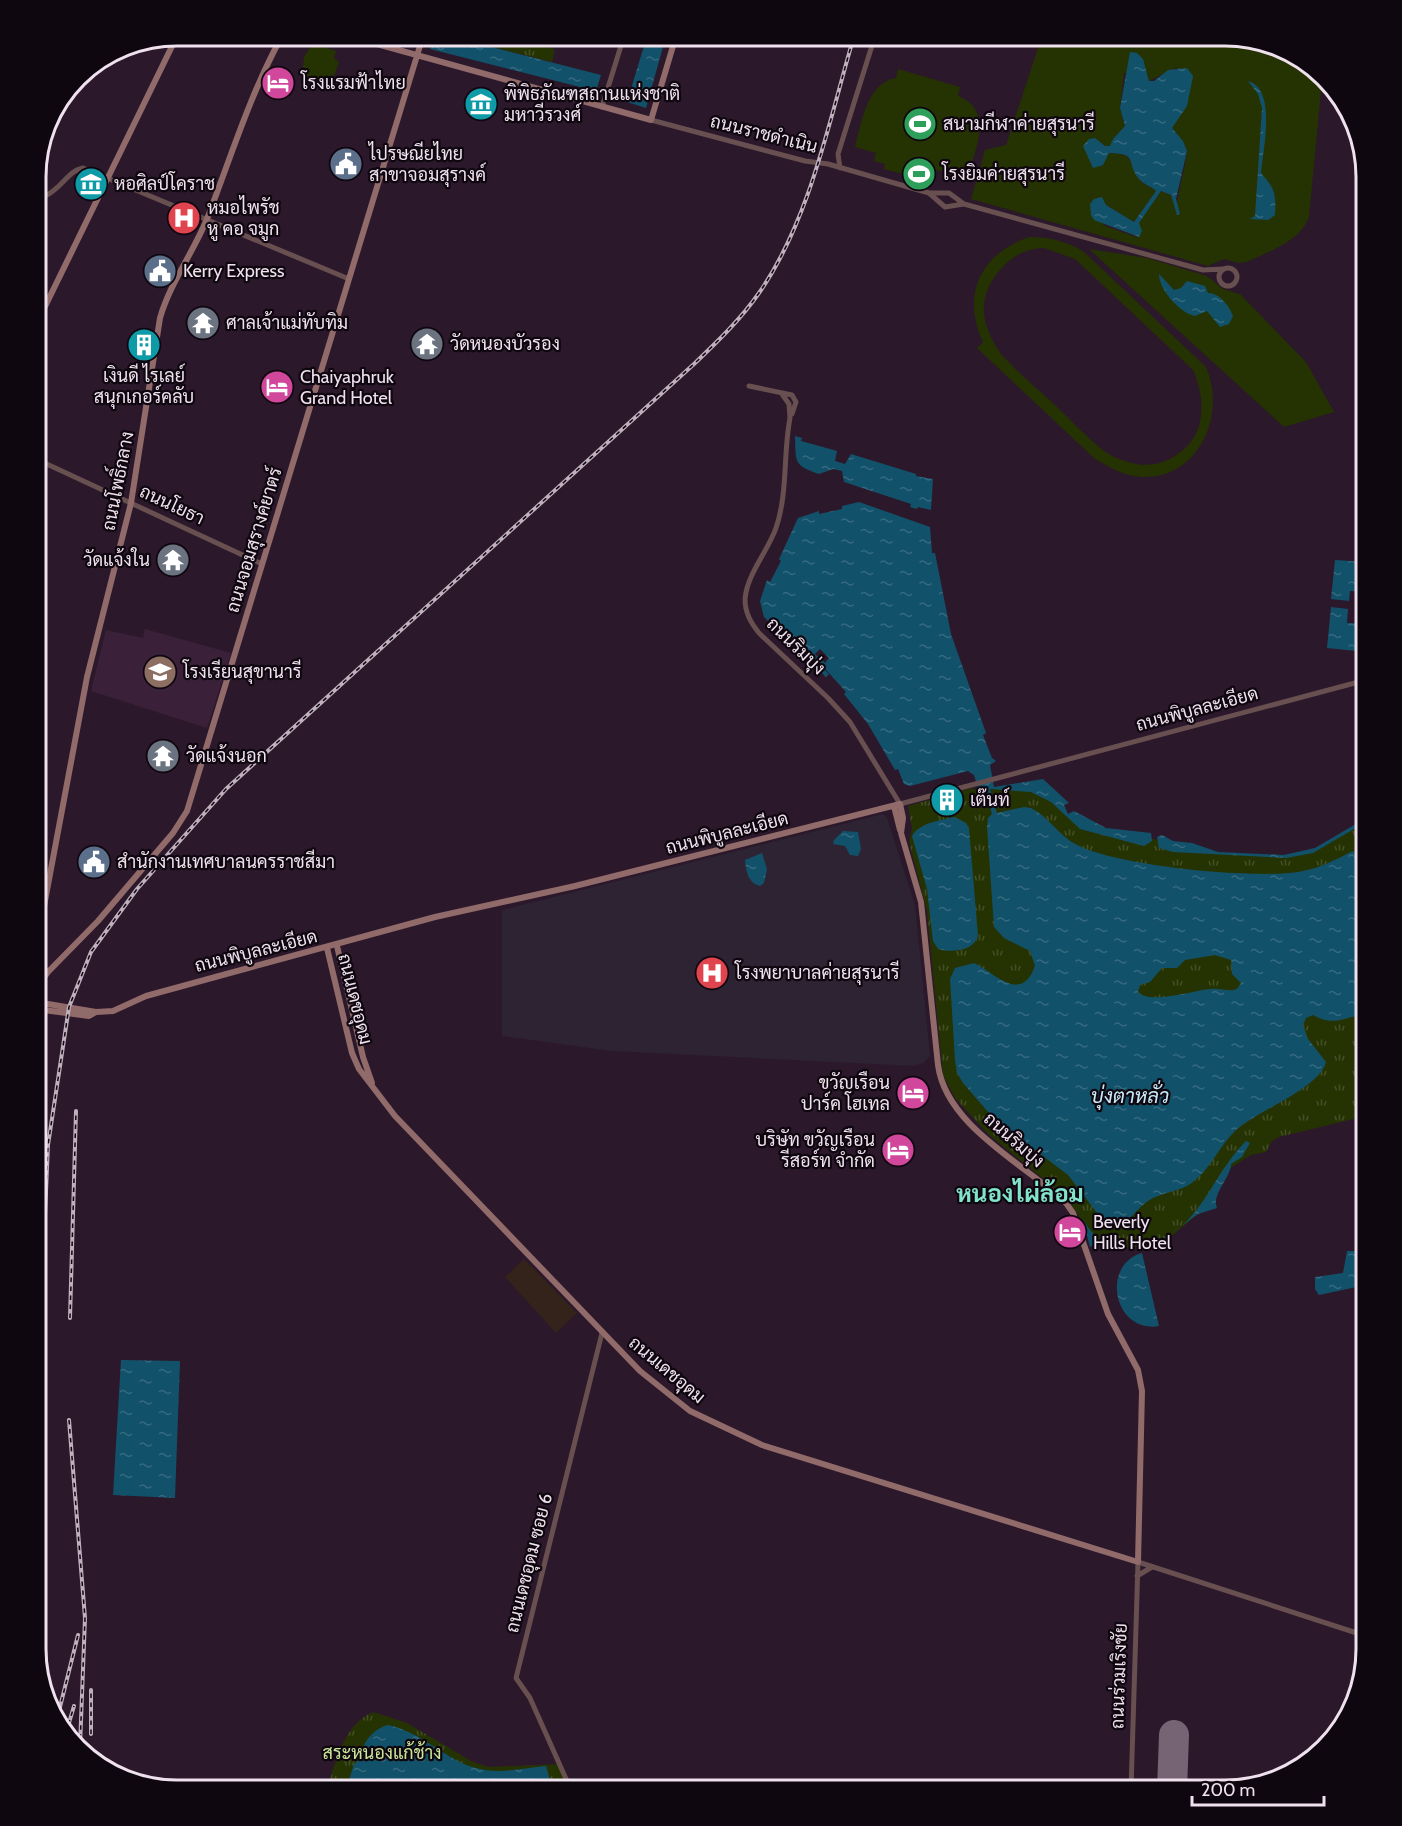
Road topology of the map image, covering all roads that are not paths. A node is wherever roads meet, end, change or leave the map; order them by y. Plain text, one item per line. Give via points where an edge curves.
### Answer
1 (277, 46) edge
2 (383, 46) edge
3 (420, 46) edge
4 (621, 46) edge
5 (673, 46) edge
6 (172, 47) edge
7 (872, 47) edge
8 (417, 56) junction
9 (602, 107) junction
10 (651, 120) junction
11 (838, 154) junction
12 (828, 164) junction
13 (840, 168) junction
14 (107, 177) junction
15 (929, 193) junction
16 (47, 195) edge
17 (964, 204) junction
18 (206, 220) junction
19 (1223, 269) junction
20 (1206, 271) junction
21 (349, 279) junction
22 (1219, 279) junction
23 (47, 302) edge
24 (749, 386) dead end
25 (47, 464) edge
26 (131, 503) junction
27 (262, 564) junction
28 (1356, 683) edge
29 (897, 805) junction
30 (47, 893) edge
31 (337, 946) junction
32 (327, 948) junction
33 (48, 972) edge
34 (46, 1004) edge
35 (46, 1010) edge
36 (96, 1012) junction
37 (356, 1027) junction
38 (346, 1029) junction
39 (373, 1086) junction
40 (602, 1333) junction
41 (1138, 1562) junction
42 (1152, 1567) junction
43 (1137, 1576) junction
44 (1356, 1633) edge
45 (567, 1780) edge
46 (1131, 1780) edge

1 - 18 main road, ถนนโพธิ์กลาง via 253,94
2 - 8 main road, ถนนราชดำเนิน
3 - 8 main road, ถนนจอมสุรางค์ยาตร์
4 - 9 street
5 - 10 main road
6 - 14 main road
7 - 11 street
8 - 9 main road, ถนนราชดำเนิน
8 - 21 main road, ถนนจอมสุรางค์ยาตร์
9 - 10 main road, ถนนราชดำเนิน
10 - 12 street, ถนนราชดำเนิน
11 - 12 street
11 - 13 street
12 - 13 street, ถนนราชดำเนิน
13 - 15 street, ถนนราชดำเนิน
14 - 16 street via 80,168
14 - 18 street
14 - 23 main road
15 - 17 street via 950,193
15 - 17 street via 945,207
17 - 20 street
18 - 21 street
18 - 26 main road, ถนนโพธิ์กลาง via 160,318
19 - 20 street
19 - 22 street
19 - 22 street via 1233,270 1236,281 1225,286
20 - 22 street
21 - 27 main road, ถนนจอมสุรางค์ยาตร์
24 - 29 street, ถนนริมบุ่ง via 782,394 789,404 790,418 782,507 771,542 747,588 750,621 850,722
25 - 26 street, ถนนโยธา
26 - 27 street, ถนนโยธา
26 - 30 main road, ถนนโพธิ์กลาง via 87,677
27 - 33 main road, ถนนจอมสุรางค์ยาตร์ via 186,811 173,833 98,921
28 - 29 street, ถนนพิบูลละเอียด
29 - 31 main road, ถนนพิบูลละเอียด via 435,917
29 - 41 main road, ถนนริมบุ่ง via 921,902 944,1090 1002,1152 1066,1203 1108,1314 1138,1370 1142,1391
31 - 32 main road, ถนนพิบูลละเอียด
31 - 37 main road, ถนนเดชอุดม
32 - 36 main road, ถนนพิบูลละเอียด via 146,996 113,1011
32 - 38 main road, ถนนเดชอุดม
34 - 36 main road, ถนนพิบูลละเอียด
35 - 36 main road, ถนนพิบูลละเอียด via 89,1016
37 - 38 main road
37 - 39 main road, ถนนเดชอุดม
38 - 39 main road, ถนนเดชอุดม via 359,1069
39 - 40 main road, ถนนเดชอุดม via 401,1122
40 - 41 main road, ถนนเดชอุดม via 670,1396 698,1416 738,1436
40 - 45 street, ถนนเดชอุดม ซอย 6 via 516,1678 530,1698
41 - 42 street
41 - 43 street, ถนนร่วมเริงชัย
42 - 43 street
42 - 44 street
43 - 46 street, ถนนร่วมเริงชัย

